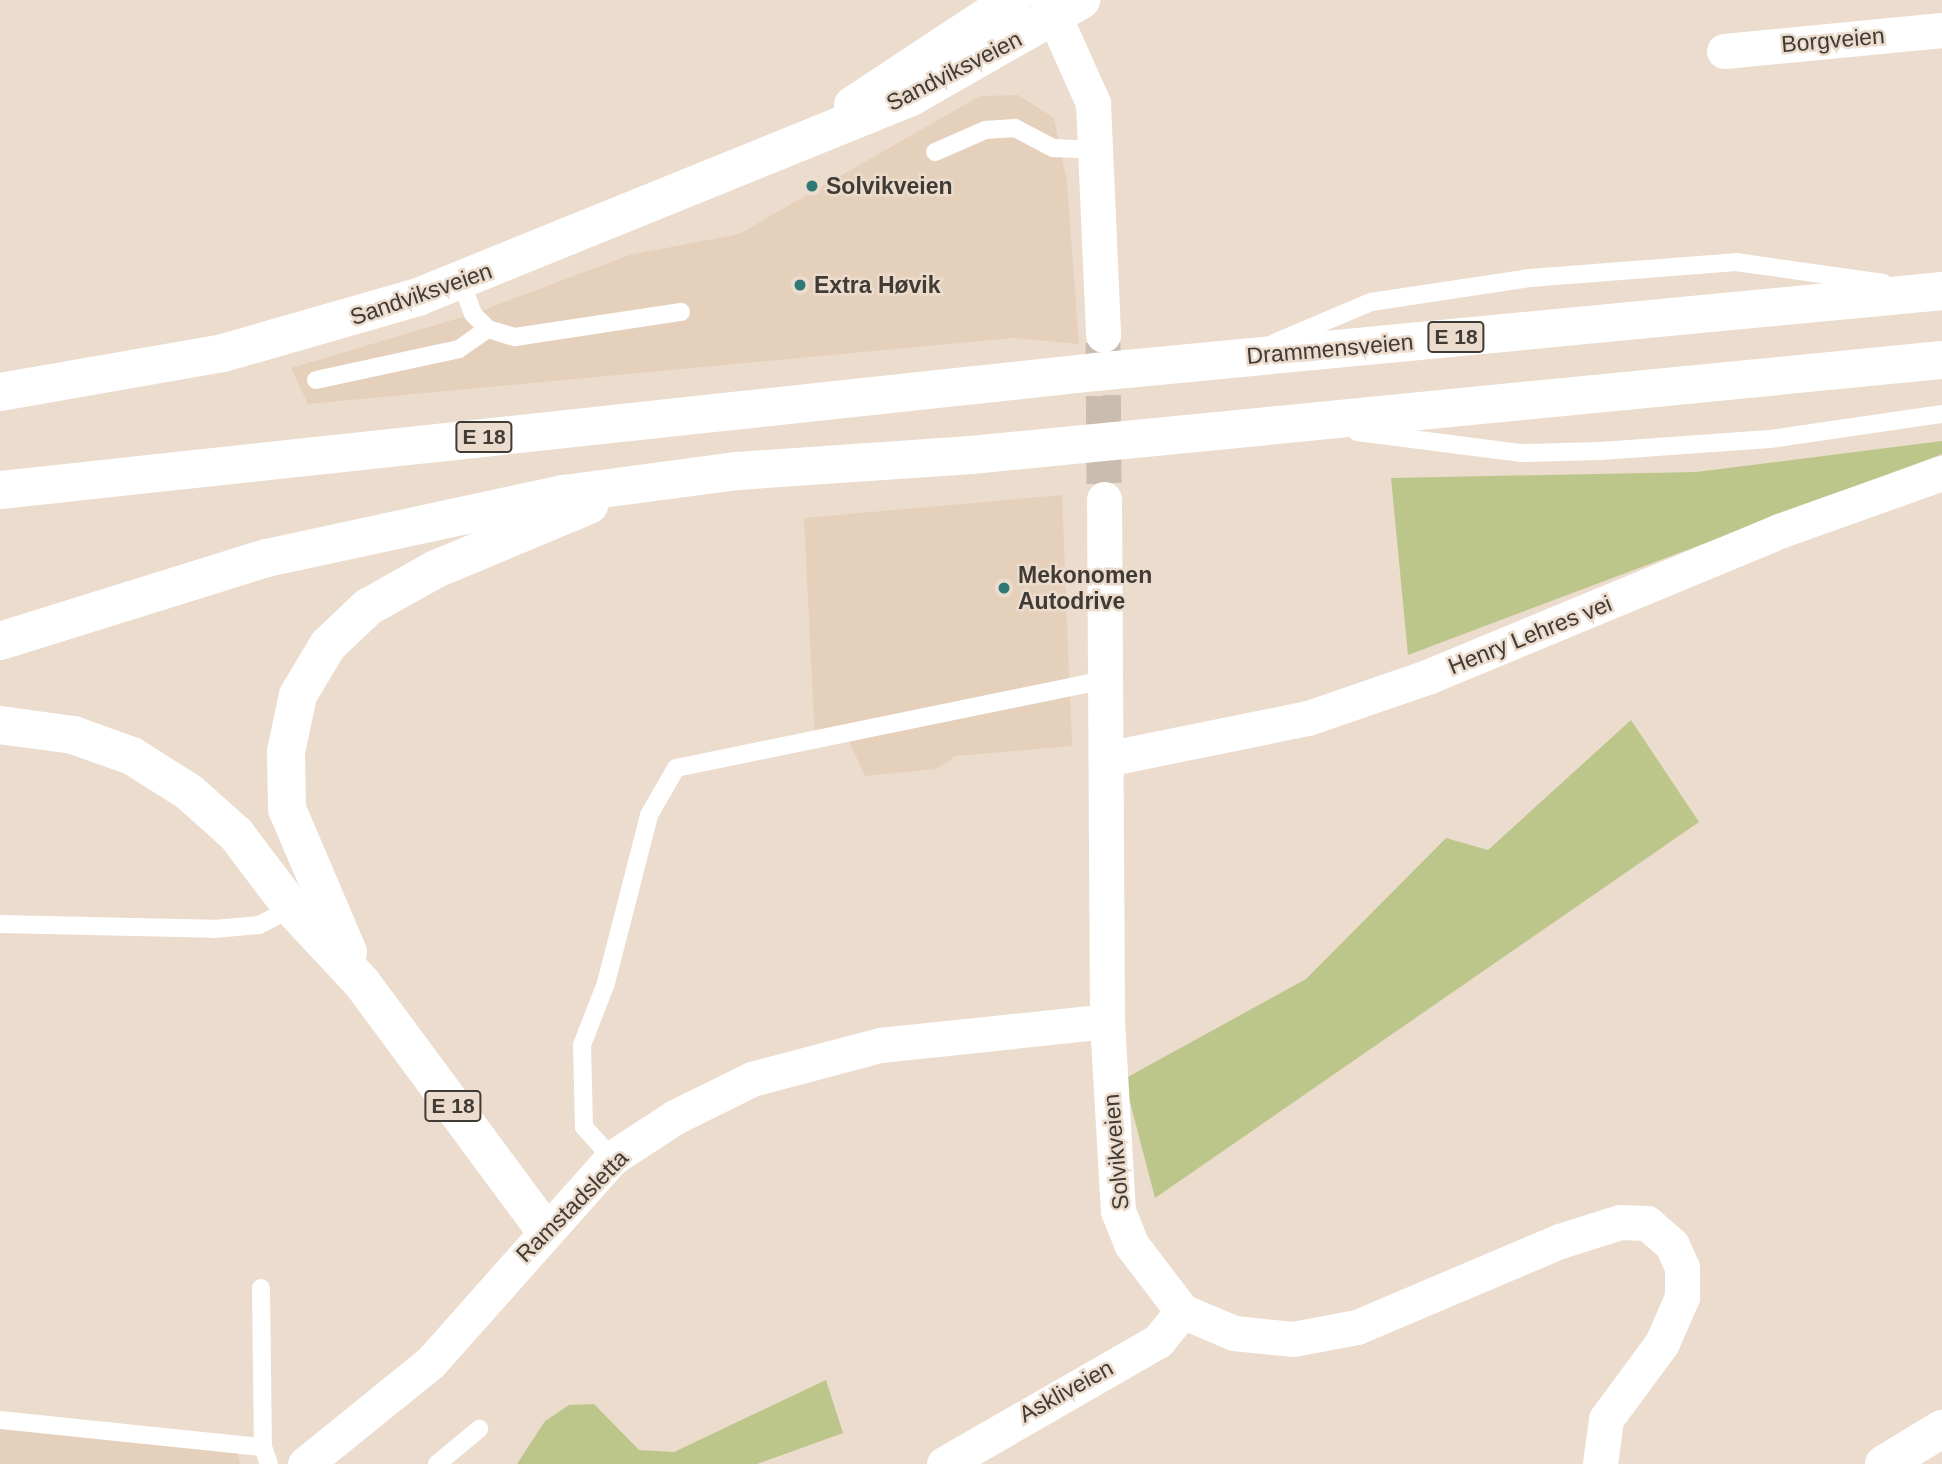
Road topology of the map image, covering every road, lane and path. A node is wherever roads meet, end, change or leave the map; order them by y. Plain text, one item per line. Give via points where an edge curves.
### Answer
1 (1012, 0) edge
2 (1061, 5) edge
3 (1942, 30) edge
4 (1724, 51) dead end
5 (821, 130) junction
6 (1098, 150) junction
7 (935, 152) dead end
8 (461, 281) junction
9 (1941, 291) edge
10 (681, 312) dead end
11 (488, 329) junction
12 (1103, 335) tunnel mouth
13 (1242, 358) junction
14 (1942, 360) edge
15 (316, 380) dead end
16 (0, 391) edge
17 (1942, 414) edge
18 (1284, 424) junction
19 (1942, 473) edge
20 (640, 484) junction
21 (0, 490) edge
22 (1104, 499) tunnel mouth
23 (0, 641) edge
24 (1103, 680) junction
25 (0, 725) edge
26 (1106, 759) junction
27 (292, 908) junction
28 (0, 924) edge
29 (362, 983) junction
30 (1107, 1021) junction
31 (612, 1158) junction
32 (543, 1228) junction
33 (261, 1288) dead end
34 (1182, 1311) junction
35 (0, 1420) edge
36 (479, 1429) dead end
37 (1942, 1429) edge
38 (263, 1447) junction
39 (269, 1464) edge
40 (305, 1464) edge
41 (437, 1464) edge
42 (944, 1464) edge
43 (1600, 1464) edge
44 (1884, 1464) edge

1 - 5 main road, Sandviksveien
2 - 5 main road, Sandviksveien via 911,97
2 - 6 street via 1093,103
3 - 4 street, Borgveien
5 - 8 main road, Sandviksveien
6 - 7 lane via 1053,148 1015,128 985,130
6 - 12 street
8 - 11 lane via 473,314
8 - 16 main road, Sandviksveien via 223,353
9 - 13 main road, Drammensveien / E 18
9 - 13 lane via 1736,262 1530,278 1371,302
10 - 11 lane via 516,337
11 - 15 lane via 459,349
13 - 21 main road, Drammensveien / E 18
14 - 18 main road, E 18
17 - 18 lane via 1770,439 1522,453
18 - 20 main road, E 18 via 971,456 737,471
19 - 26 street, Henry Lehres vei via 1779,531 1415,681 1308,718
20 - 23 main road, E 18 via 465,512 267,558
20 - 29 main road, E 18 via 436,569 368,607 328,645 298,695 286,752 286,810
22 - 24 street, Solvikveien
24 - 26 street, Solvikveien
24 - 31 lane via 676,768 649,815 606,983 582,1045 584,1127
25 - 27 main road, E 18 via 82,738 159,771 236,834
26 - 30 street, Solvikveien
27 - 28 lane via 259,925 214,929
27 - 29 main road, E 18
29 - 32 main road, E 18
30 - 31 street, Ramstadsletta via 880,1045 752,1079
30 - 34 street, Solvikveien via 1118,1211 1152,1279
31 - 32 street, Ramstadsletta
32 - 40 street, Ramstadsletta via 431,1362
33 - 38 lane
34 - 42 street, Askliveien via 1158,1341
34 - 43 street, Solvikveien via 1234,1334 1293,1339 1357,1326 1560,1241 1620,1222 1647,1223 1672,1245 1682,1267 1682,1297 1662,1343 1606,1419
35 - 38 lane
36 - 41 lane
37 - 44 main road
38 - 39 lane

